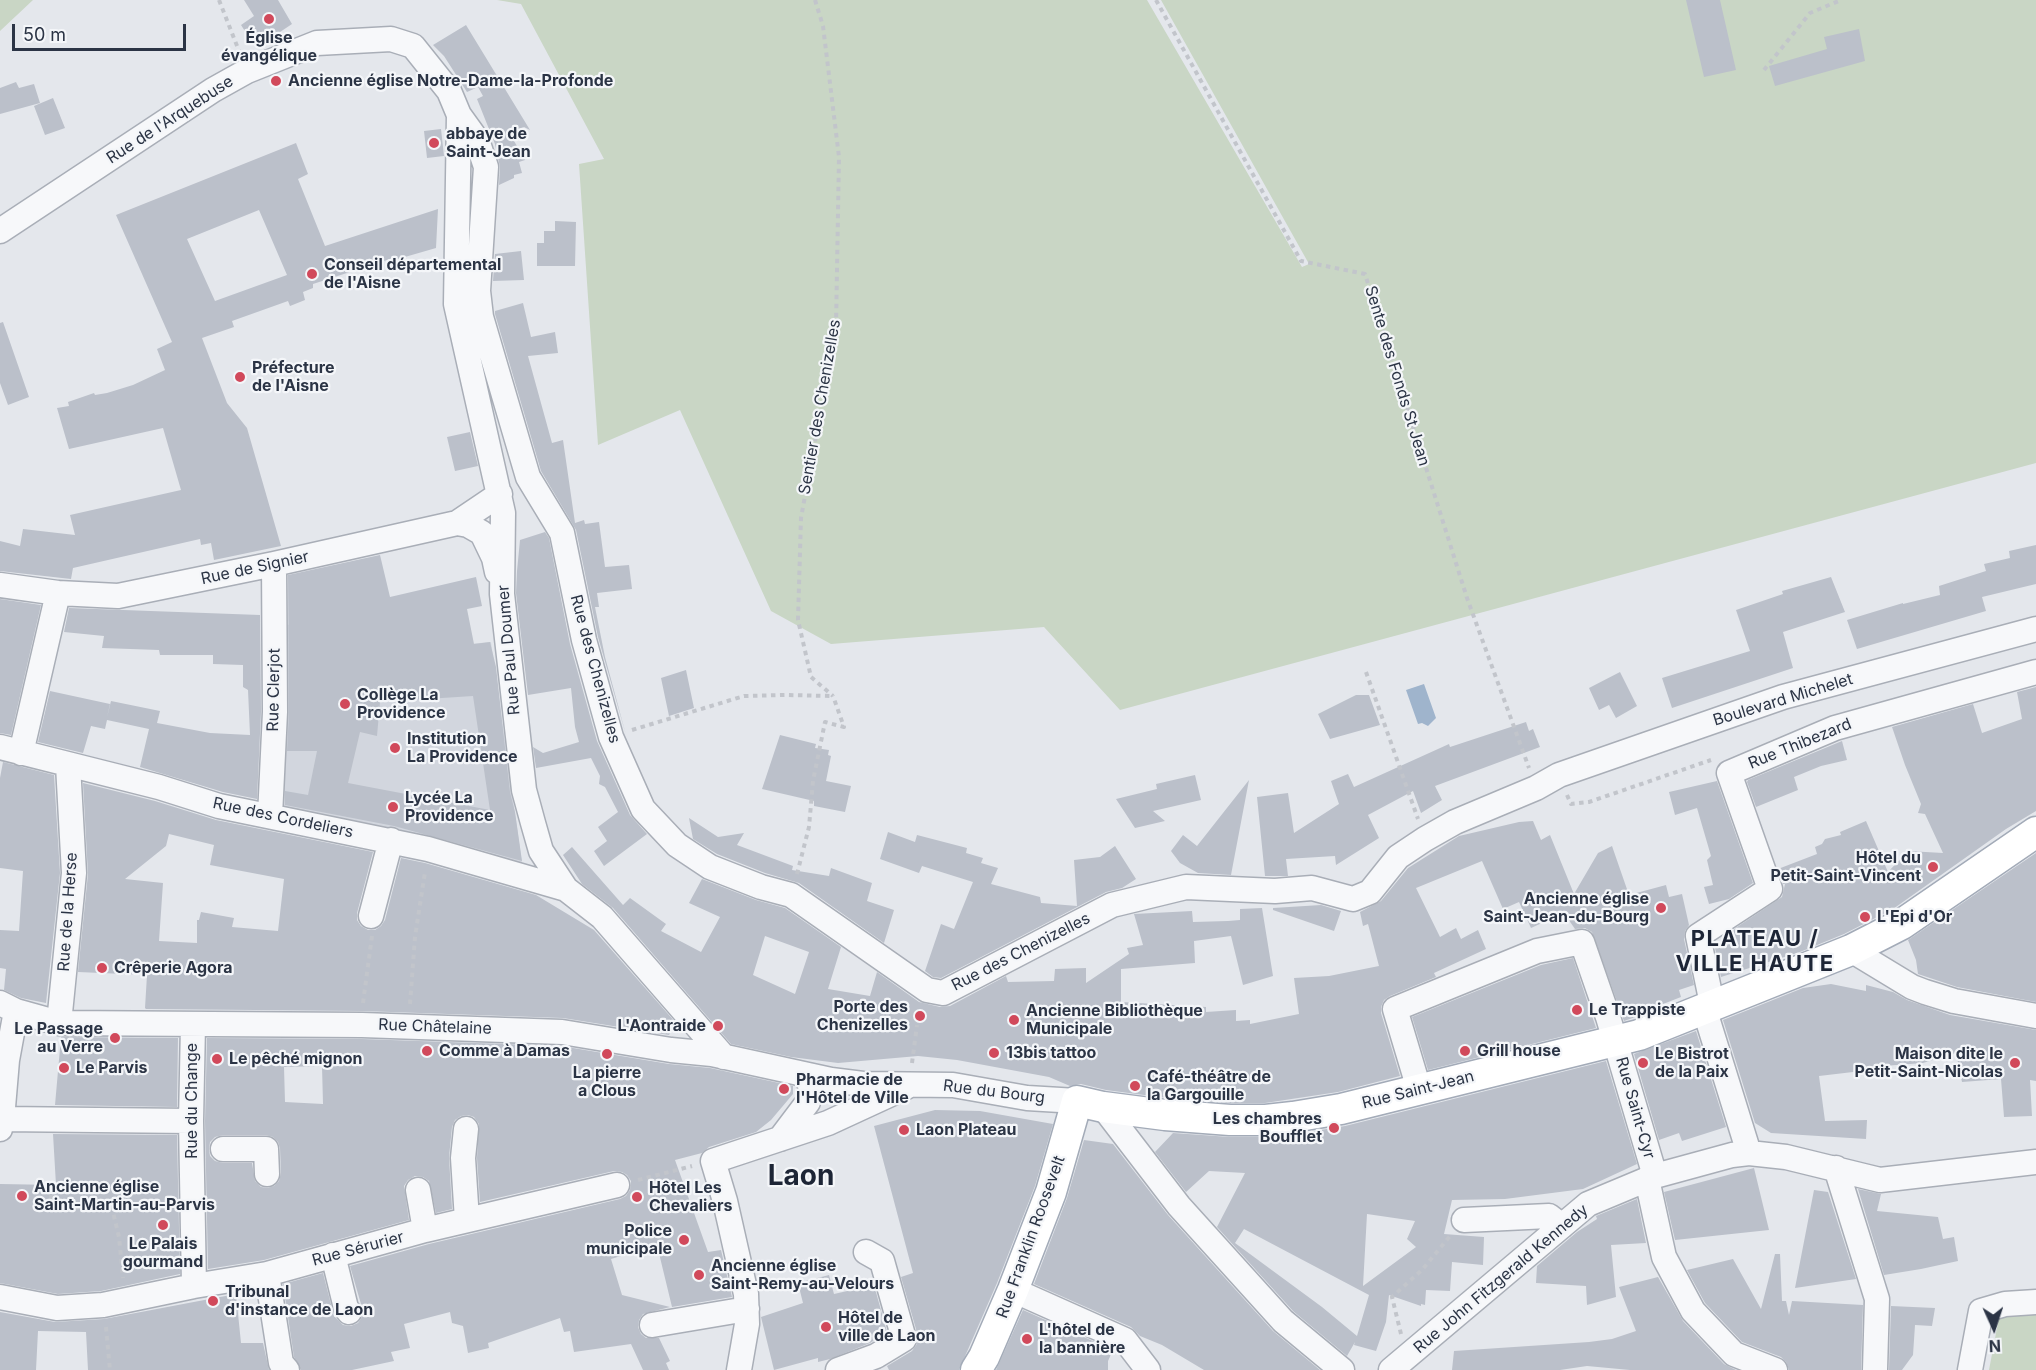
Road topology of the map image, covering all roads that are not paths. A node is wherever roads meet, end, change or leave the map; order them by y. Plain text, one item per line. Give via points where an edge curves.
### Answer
1 (459, 115) junction
2 (0, 231) edge
3 (500, 494) junction
4 (457, 523) junction
5 (274, 564) junction
6 (0, 585) edge
7 (58, 593) junction
8 (502, 594) junction
9 (2036, 629) edge
10 (2036, 672) edge
11 (10, 750) edge
12 (68, 765) junction
13 (1536, 788) joint
14 (270, 816) junction
15 (2036, 832) edge
16 (391, 840) junction
17 (566, 889) junction
18 (371, 916) road end
19 (1851, 950) junction
20 (1708, 1006) junction
21 (8, 1007) edge
22 (2036, 1016) edge
23 (59, 1023) junction
24 (193, 1025) junction
25 (1615, 1041) junction
26 (724, 1057) junction
27 (807, 1075) junction
28 (910, 1084) junction
29 (1419, 1089) junction
30 (1090, 1104) junction
31 (190, 1121) junction
32 (1, 1124) edge
33 (466, 1129) dead end
34 (780, 1138) junction
35 (205, 1149) junction
36 (1749, 1154) junction
37 (2036, 1162) edge
38 (1836, 1168) junction
39 (267, 1174) dead end
40 (1651, 1178) junction
41 (616, 1185) road end
42 (418, 1190) dead end
43 (467, 1220) junction
44 (1464, 1220) road end
45 (1562, 1226) junction
46 (425, 1230) junction
47 (866, 1252) dead end
48 (333, 1255) junction
49 (267, 1274) junction
50 (194, 1286) junction
51 (1013, 1290) junction
52 (0, 1297) edge
53 (2036, 1302) edge
54 (747, 1309) junction
55 (349, 1312) dead end
56 (652, 1324) dead end
57 (1399, 1364) edge
58 (743, 1368) edge
59 (287, 1370) edge
60 (838, 1370) edge
61 (976, 1370) edge
62 (1148, 1370) edge
63 (1342, 1370) edge
64 (1775, 1370) edge
65 (1875, 1370) edge
66 (1970, 1370) edge

1 - 2 street, Rue de l'Arquebuse via 449,91 413,46 391,39 316,43 247,71 213,90
1 - 3 street, Rue Paul Doumer via 456,304
1 - 13 street, Rue des Chenizelles via 477,140 486,167 478,291 482,317 528,477 562,533 584,640 611,737 643,809 677,845 710,867 791,895 927,990 943,993 1112,906 1186,887 1275,891 1311,888 1353,899 1370,892 1398,857 1425,839
3 - 4 street, Rue de Signier
3 - 8 street, Rue Paul Doumer
4 - 5 street, Rue de Signier
4 - 8 street via 482,533 494,558
5 - 7 street, Rue de Signier via 118,596
5 - 14 street, Rue Clerjot via 275,712
6 - 7 street, Rue de Signier
7 - 11 street
8 - 17 street, Rue Paul Doumer via 524,790 541,851
9 - 13 street, Boulevard Michelet via 1783,697 1559,775
10 - 20 street, Rue Thibezard via 1835,728 1730,773 1770,889 1698,936
11 - 12 street, Rue des Cordeliers
12 - 14 street, Rue des Cordeliers
12 - 23 street, Rue de la Herse via 74,873
14 - 16 street, Rue des Cordeliers
15 - 19 main road, Rue Saint-Jean via 1902,924
16 - 17 street, Rue des Cordeliers
16 - 18 street
17 - 26 street, Rue Paul Doumer via 602,917
19 - 20 main road, Rue Saint-Jean
19 - 22 street via 1912,987 1954,1001
20 - 25 main road, Rue Saint-Jean
20 - 36 street
21 - 23 street, Rue Châtelaine
21 - 32 street
23 - 24 street, Rue Châtelaine
24 - 26 street, Rue Châtelaine via 362,1025 562,1032
24 - 31 street, Rue du Change
25 - 29 main road, Rue Saint-Jean
25 - 29 street, Rue Saint-Cyr via 1582,942 1537,951 1395,1009
25 - 40 street, Rue Saint-Cyr
26 - 27 street, Rue Châtelaine
27 - 28 street, Rue du Bourg via 863,1084
27 - 34 street via 811,1089 808,1102
28 - 30 street, Rue du Bourg via 953,1085
28 - 34 street, Rue du Bourg via 828,1123
29 - 30 main road, Rue Saint-Jean via 1341,1109 1266,1120 1165,1115
30 - 51 main road, Rue Franklin Roosevelt
30 - 63 street via 1282,1321
31 - 32 street via 53,1119
31 - 35 street, Rue du Change
33 - 43 street via 463,1158
34 - 54 street, Rue du Bourg via 713,1161
35 - 39 street via 266,1149
35 - 50 street, Rue du Change
36 - 38 street, Rue John Fitzgerald Kennedy
36 - 40 street, Rue John Fitzgerald Kennedy via 1732,1155
37 - 38 street, Rue John Fitzgerald Kennedy via 1880,1180
38 - 65 street via 1877,1299
40 - 45 street, Rue John Fitzgerald Kennedy via 1588,1204
40 - 64 street, Rue Saint-Cyr via 1664,1257 1693,1311 1734,1354
41 - 43 street, Rue Sérurier
42 - 46 street
43 - 46 street, Rue Sérurier
44 - 45 street via 1549,1216
45 - 57 street, Rue John Fitzgerald Kennedy
46 - 48 street, Rue Sérurier
47 - 60 street via 882,1261 904,1339 876,1356
48 - 49 street, Rue Sérurier
48 - 55 street
49 - 50 street, Rue Sérurier
49 - 59 street via 281,1363
50 - 52 street, Rue Sérurier via 114,1303 57,1308
51 - 61 main road, Rue Franklin Roosevelt
51 - 62 street via 1125,1340
53 - 66 street via 2005,1304 1981,1311
54 - 56 street
54 - 58 street

